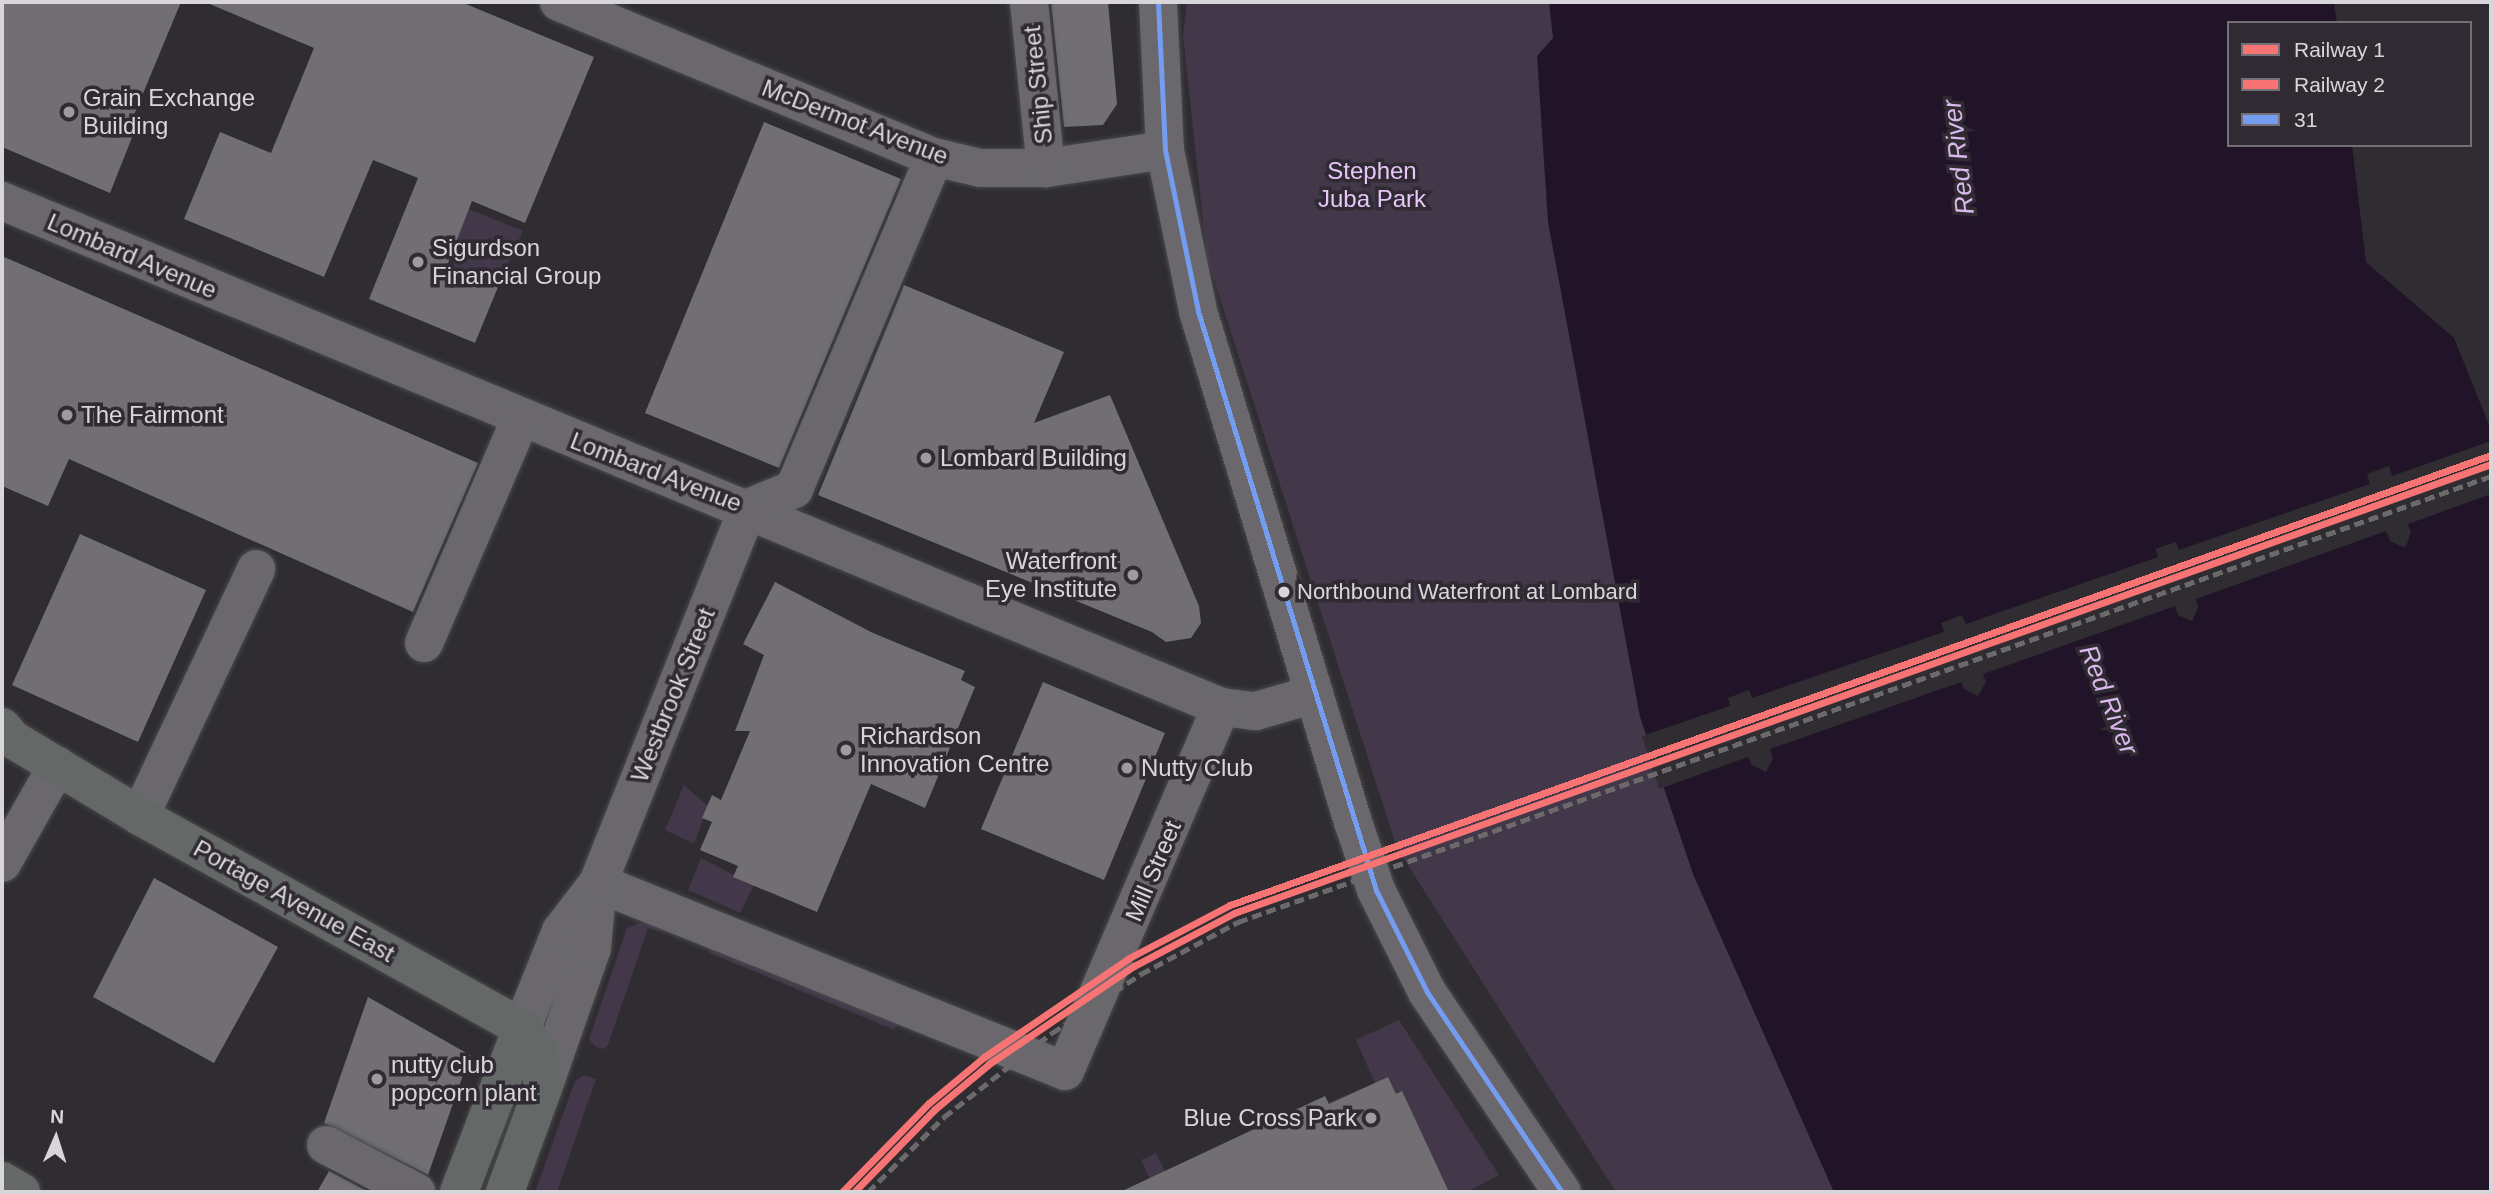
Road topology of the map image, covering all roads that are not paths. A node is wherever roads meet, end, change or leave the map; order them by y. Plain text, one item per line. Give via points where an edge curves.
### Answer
1 (559, 2) edge
2 (1029, 2) edge
3 (1158, 2) edge
4 (1165, 150) junction
5 (934, 157) junction
6 (1046, 168) junction
7 (2, 201) edge
8 (521, 418) junction
9 (748, 508) junction
10 (256, 569) dead end
11 (424, 643) dead end
12 (1315, 694) junction
13 (1221, 707) junction
14 (5, 734) edge
15 (57, 766) junction
16 (140, 816) junction
17 (2, 863) edge
18 (598, 883) junction
19 (522, 1028) junction
20 (542, 1088) junction
21 (326, 1145) dead end
22 (2, 1181) edge
23 (21, 1192) edge
24 (416, 1192) edge
25 (459, 1192) edge
26 (505, 1192) edge
27 (1562, 1192) edge

1 - 5 street, McDermot Avenue
2 - 6 street, Ship Street
3 - 4 street
4 - 6 street, McDermot Avenue
4 - 12 street via 1198,311
5 - 6 street, McDermot Avenue via 980,168
5 - 9 street via 794,489
7 - 8 street, Lombard Avenue
8 - 9 street, Lombard Avenue
8 - 11 street
9 - 13 street, Lombard Avenue
9 - 18 street, Westbrook Street
10 - 16 street
12 - 13 street, Lombard Avenue via 1256,711
12 - 27 street via 1364,856 1400,943 1427,992
13 - 18 street, Mill Street via 1065,1071
14 - 15 main road, Portage Avenue East
15 - 16 main road, Portage Avenue East
15 - 17 street
16 - 19 main road, Portage Avenue East
18 - 19 street, Westbrook Street via 561,931
18 - 20 street, Westbrook Street via 592,948
19 - 20 main road via 538,1052
19 - 25 main road, Westbrook Street
20 - 26 main road, Westbrook Street
21 - 24 street
22 - 23 main road

